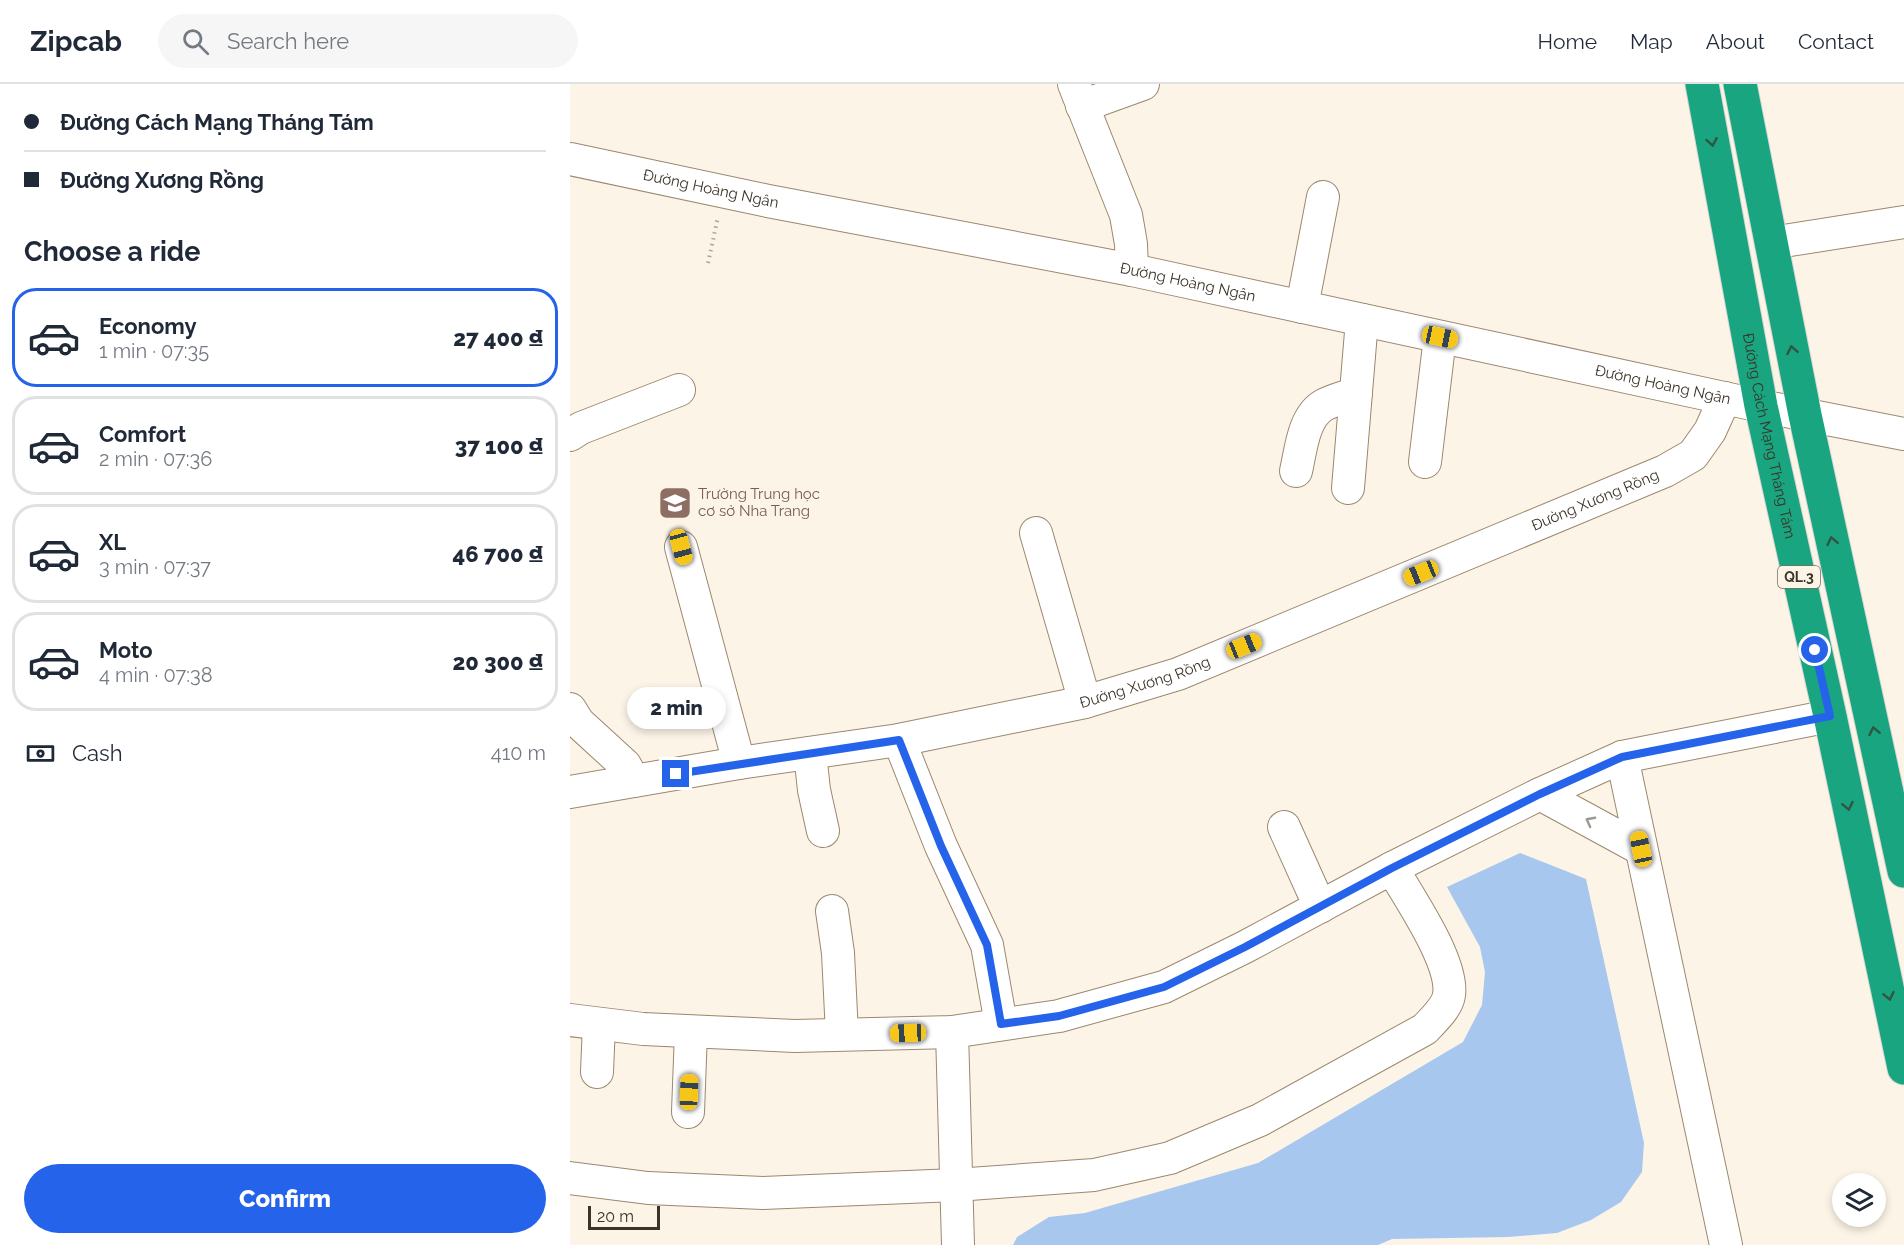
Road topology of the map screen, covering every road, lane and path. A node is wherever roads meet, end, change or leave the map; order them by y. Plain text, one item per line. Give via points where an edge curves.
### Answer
1 (1143, 84) edge
2 (1702, 84) edge
3 (1740, 84) edge
4 (1078, 95) edge
5 (570, 159) edge
6 (723, 192) junction
7 (1323, 197) dead end
8 (1904, 222) edge
9 (1771, 243) junction
10 (708, 263) dead end
11 (1132, 270) junction
12 (1302, 307) junction
13 (1362, 320) junction
14 (1440, 337) junction
15 (679, 390) dead end
16 (1356, 393) junction
17 (1725, 398) junction
18 (1761, 406) junction
19 (1805, 415) junction
20 (1904, 434) edge
21 (570, 435) edge
22 (1425, 462) dead end
23 (1296, 471) dead end
24 (1348, 488) dead end
25 (1036, 533) dead end
26 (681, 547) dead end
27 (1085, 702) junction
28 (570, 709) edge
29 (1830, 716) junction
30 (899, 740) junction
31 (810, 753) junction
32 (1622, 757) junction
33 (739, 763) junction
34 (1881, 763) junction
35 (1841, 770) junction
36 (634, 782) junction
37 (570, 792) edge
38 (1540, 794) junction
39 (1284, 827) dead end
40 (823, 831) dead end
41 (1641, 849) junction
42 (1392, 868) junction
43 (1904, 871) edge
44 (1320, 907) junction
45 (832, 910) dead end
46 (584, 1022) edge
47 (1001, 1024) junction
48 (691, 1032) junction
49 (952, 1032) junction
50 (842, 1034) junction
51 (1904, 1068) edge
52 (597, 1072) dead end
53 (688, 1112) dead end
54 (570, 1178) edge
55 (956, 1185) junction
56 (958, 1245) edge
57 (1726, 1245) edge

1 - 4 street
2 -> 18 highway, Đường Cách Mạng Tháng Tám / QL.3
3 - 9 highway, QL.3
4 - 11 street via 1126,215
5 - 6 street, Đường Hoàng Ngân
6 - 10 path
6 - 11 street, Đường Hoàng Ngân
7 - 12 street
8 - 9 street
19 -> 9 highway, QL.3
11 - 12 street, Đường Hoàng Ngân
12 - 13 street, Đường Hoàng Ngân
13 - 14 street, Đường Hoàng Ngân
13 - 16 street
14 - 17 street, Đường Hoàng Ngân
14 - 22 street
15 - 21 street
16 - 23 street via 1323,405 1314,414 1306,428
16 - 24 street
17 - 18 street, Đường Hoàng Ngân
17 - 27 street, Đường Xương Rồng via 1710,431 1693,455 1665,471 1178,674
18 - 19 street, Đường Hoàng Ngân
18 - 29 highway, Đường Cách Mạng Tháng Tám / QL.3
19 - 20 street, Đường Hoàng Ngân
34 -> 19 highway, QL.3
25 - 27 street
26 - 33 street
27 - 30 street, Đường Xương Rồng
28 - 36 street via 578,722 625,765
29 - 32 street
29 - 35 highway, Đường Cách Mạng Tháng Tám / QL.3
30 - 31 street, Đường Xương Rồng
30 - 47 street via 941,846 987,945
31 - 33 street, Đường Xương Rồng
31 - 40 street
32 - 38 street
32 - 41 street
33 - 36 street, Đường Xương Rồng
34 - 35 highway
34 - 43 highway, QL.3
35 -> 51 highway, Đường Cách Mạng Tháng Tám / QL.3
36 - 37 street, Đường Xương Rồng
41 -> 38 street
38 - 42 street
39 - 44 street
41 - 57 street
42 - 44 street
42 - 55 street via 1441,954 1448,978 1449,996 1425,1029 1260,1120 1170,1158 1094,1175
44 - 47 street via 1164,987 1059,1016
45 - 50 street
46 - 48 street
46 - 52 street
47 - 49 street
48 - 50 street
48 - 53 street
49 - 50 street
49 - 55 street
54 - 55 street via 648,1188 763,1194
55 - 56 street

